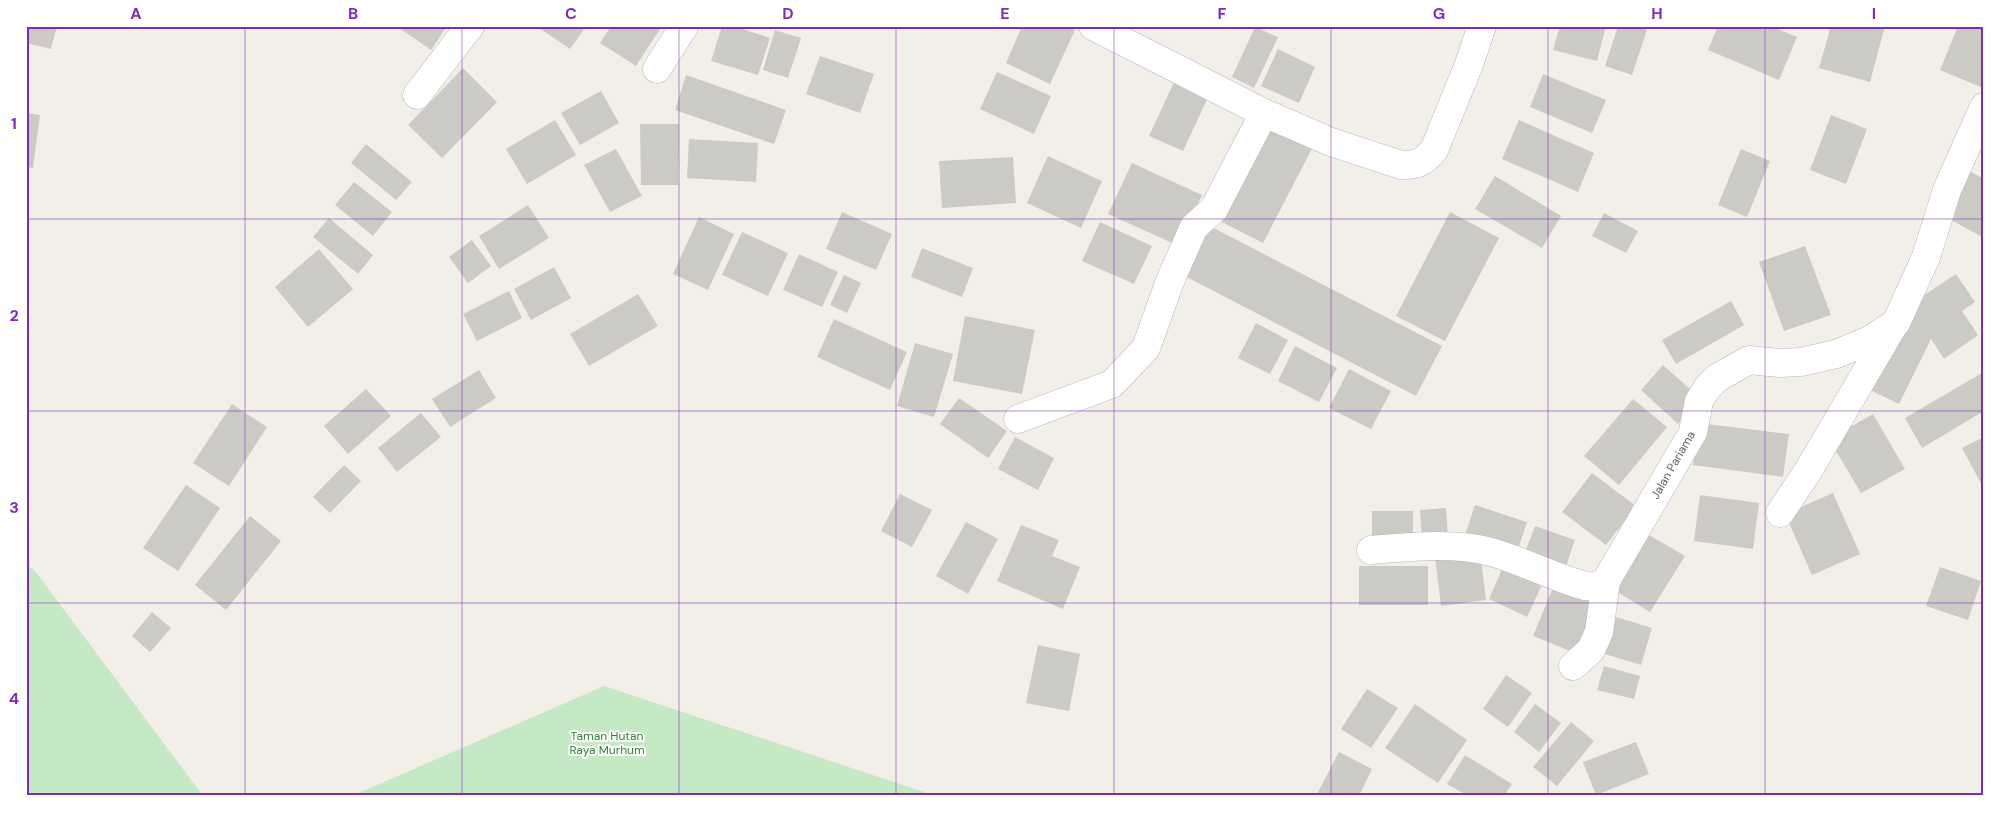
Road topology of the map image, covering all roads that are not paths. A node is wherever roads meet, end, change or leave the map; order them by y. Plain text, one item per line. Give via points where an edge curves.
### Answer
1 (470, 26) edge
2 (684, 26) edge
3 (1093, 26) edge
4 (1482, 26) edge
5 (658, 70) dead end
6 (417, 96) dead end
7 (1984, 108) edge
8 (1264, 113) junction
9 (1896, 323) junction
10 (1018, 419) dead end
11 (1780, 513) dead end
12 (1372, 550) dead end
13 (1606, 581) junction
14 (1573, 666) dead end

1 - 6 street
2 - 5 street
3 - 8 street
4 - 8 street via 1434,150 1419,163 1401,165 1331,142
7 - 9 street via 1947,190 1926,257
8 - 10 street via 1214,209 1194,227 1146,348 1112,384
9 - 11 street
9 - 13 street, Jalan Pariama via 1870,340 1836,354 1801,362 1749,360 1717,378 1699,401 1693,432
12 - 13 street via 1468,548 1504,556 1585,586 1593,587
13 - 14 street via 1599,632 1591,650

